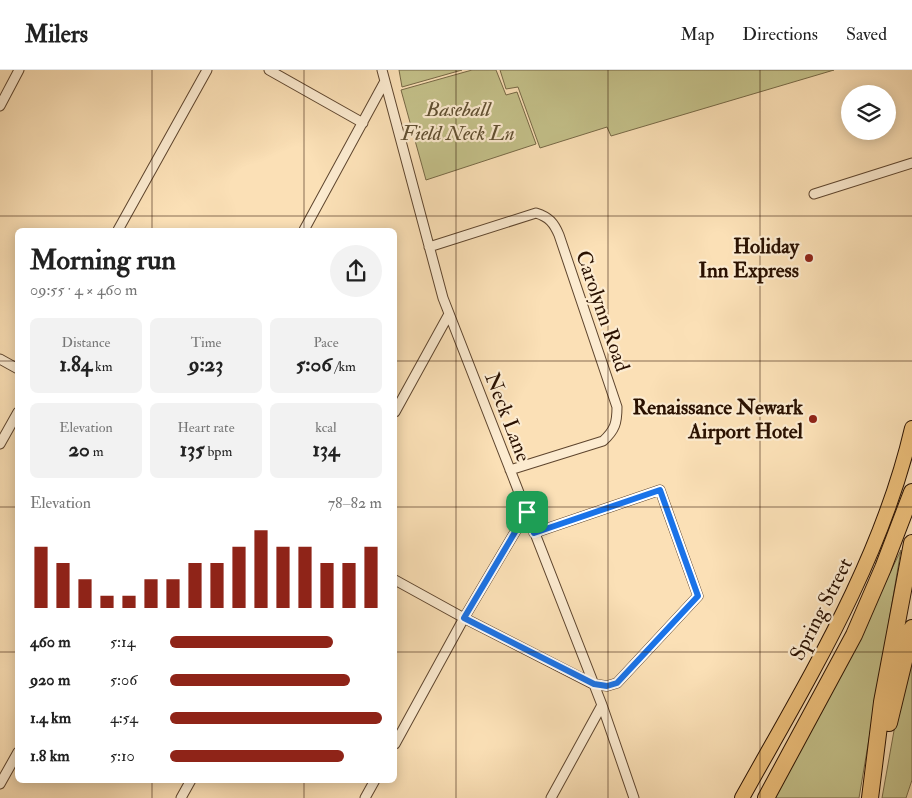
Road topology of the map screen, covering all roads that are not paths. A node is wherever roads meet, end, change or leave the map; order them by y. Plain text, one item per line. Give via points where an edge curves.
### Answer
1 (20, 70) edge
2 (206, 70) edge
3 (269, 70) edge
4 (382, 70) edge
5 (384, 83) junction
6 (0, 106) edge
7 (363, 123) junction
8 (912, 163) edge
9 (814, 194) dead end
10 (119, 228) edge
11 (305, 228) edge
12 (429, 247) junction
13 (449, 314) junction
14 (0, 359) edge
15 (15, 367) edge
16 (397, 408) edge
17 (15, 417) edge
18 (912, 428) edge
19 (0, 444) edge
20 (510, 470) junction
21 (912, 492) edge
22 (527, 512) junction
23 (534, 533) junction
24 (912, 543) edge
25 (397, 581) edge
26 (464, 618) junction
27 (912, 628) edge
28 (594, 684) junction
29 (602, 705) junction
30 (397, 740) edge
31 (15, 757) edge
32 (189, 783) edge
33 (374, 783) edge
34 (0, 784) edge
35 (181, 798) edge
36 (366, 798) edge
37 (551, 798) edge
38 (634, 798) edge
39 (742, 798) edge
40 (766, 798) edge
41 (870, 798) edge

1 - 6 street
2 - 10 street
3 - 7 street
4 - 5 street, Neck Lane
5 - 7 street
5 - 12 street, Neck Lane
7 - 11 street
8 - 9 street
12 - 13 street, Neck Lane
12 - 20 street, Carolynn Road via 536,213 554,224 558,235 617,407 618,422 603,440
13 - 16 street
13 - 20 street, Neck Lane
14 - 15 street
17 - 19 street
18 - 39 main road, Spring Street via 892,499 858,583
20 - 22 street, Neck Lane
21 - 40 highway via 854,635
22 - 23 street, Neck Lane
22 - 26 street
23 - 28 street, Neck Lane
23 - 28 street via 660,490 698,596 617,683 607,686
24 - 41 highway via 884,692
25 - 26 street
26 - 28 street
26 - 30 street
27 - 41 highway
28 - 29 street, Neck Lane
29 - 37 street
29 - 38 street, Neck Lane
31 - 34 street
32 - 35 street
33 - 36 street

